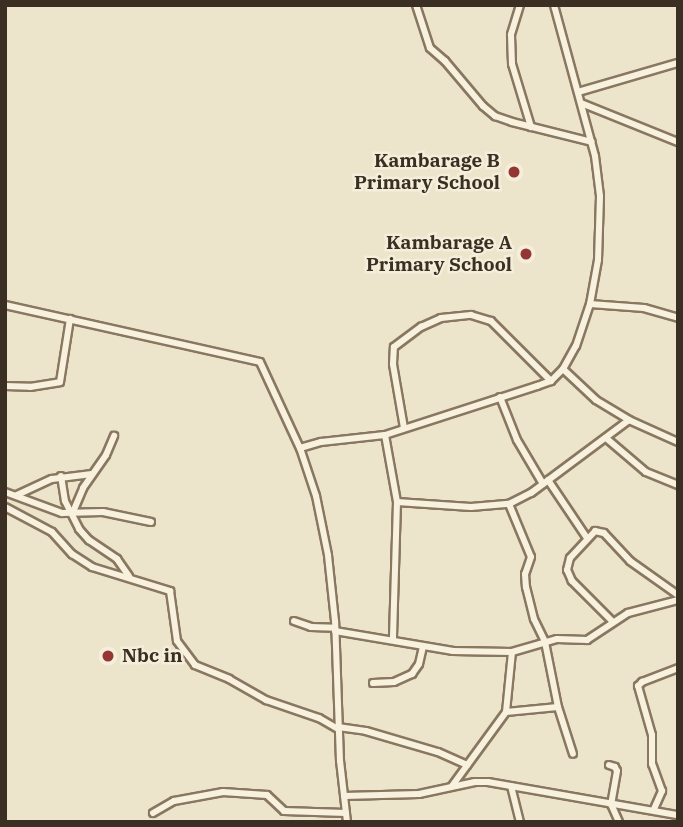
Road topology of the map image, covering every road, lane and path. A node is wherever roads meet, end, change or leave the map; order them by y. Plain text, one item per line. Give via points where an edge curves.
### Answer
1 (416, 5) edge
2 (520, 5) edge
3 (554, 5) edge
4 (678, 63) edge
5 (578, 92) junction
6 (581, 103) junction
7 (531, 127) junction
8 (592, 142) junction
9 (678, 142) edge
10 (590, 304) junction
11 (5, 305) edge
12 (678, 316) edge
13 (70, 319) junction
14 (563, 369) junction
15 (551, 381) junction
16 (5, 386) edge
17 (500, 397) junction
18 (629, 420) junction
19 (404, 428) junction
20 (385, 435) junction
21 (114, 436) dead end
22 (607, 438) junction
23 (678, 442) edge
24 (300, 448) junction
25 (92, 474) junction
26 (61, 476) junction
27 (545, 482) junction
28 (678, 485) edge
29 (5, 492) edge
30 (17, 495) junction
31 (397, 502) junction
32 (509, 504) junction
33 (5, 508) edge
34 (72, 512) junction
35 (151, 522) dead end
36 (587, 538) junction
37 (129, 576) junction
38 (678, 595) edge
39 (678, 600) edge
40 (294, 621) dead end
41 (612, 621) junction
42 (335, 630) junction
43 (393, 640) junction
44 (545, 642) junction
45 (423, 647) junction
46 (512, 652) junction
47 (678, 667) edge
48 (373, 682) dead end
49 (558, 707) junction
50 (506, 712) junction
51 (338, 728) junction
52 (573, 754) dead end
53 (467, 765) junction
54 (609, 765) dead end
55 (511, 786) junction
56 (452, 787) junction
57 (344, 796) junction
58 (611, 804) junction
59 (654, 809) junction
60 (153, 813) dead end
61 (346, 813) junction
62 (678, 815) edge
63 (347, 822) edge
64 (520, 822) edge
65 (619, 822) edge

1 - 7 street via 430,48 483,106 495,116
2 - 7 street via 511,34 512,65
3 - 5 street
4 - 5 street
5 - 6 street
6 - 8 street
6 - 9 street
7 - 8 street
8 - 10 street via 599,173 600,234
10 - 12 street
10 - 14 street
11 - 13 street
13 - 16 street via 60,382
13 - 24 street via 260,362
14 - 15 street
14 - 18 street via 596,400
15 - 17 street
15 - 19 street via 491,321 471,315 442,318 394,347
17 - 19 street
17 - 27 street via 512,430
18 - 22 street
18 - 23 street
19 - 20 street
20 - 24 street
20 - 31 street
21 - 25 street
22 - 27 street
22 - 28 street via 646,472
24 - 42 street via 321,517
25 - 26 street
25 - 34 street
26 - 30 street
26 - 34 street
27 - 32 street
27 - 36 street
29 - 30 street
30 - 34 street
31 - 32 street via 471,507
31 - 43 street
32 - 44 street via 531,557 526,587
33 - 37 street via 52,532 80,561
34 - 35 street via 103,512
34 - 37 street via 82,534 117,559
36 - 38 street via 595,531 604,533 630,561
36 - 41 street via 566,570
37 - 51 street via 170,591 177,641 195,665
39 - 41 street
40 - 42 street
41 - 44 street via 587,640
42 - 43 street
42 - 51 street
43 - 45 street
44 - 46 street
44 - 49 street
45 - 46 street
45 - 48 street via 412,674 394,682
46 - 50 street
47 - 59 street via 638,687 652,735 652,764 662,791
49 - 50 street
49 - 52 street
50 - 53 street
51 - 53 street via 366,731
51 - 57 street
53 - 56 street
54 - 58 street via 617,771
55 - 56 street via 475,782
55 - 58 street
55 - 64 street
56 - 57 street via 419,794
57 - 61 street
58 - 59 street
58 - 65 street
59 - 62 street
60 - 61 street via 174,801 223,792 267,795 284,811
61 - 63 street

